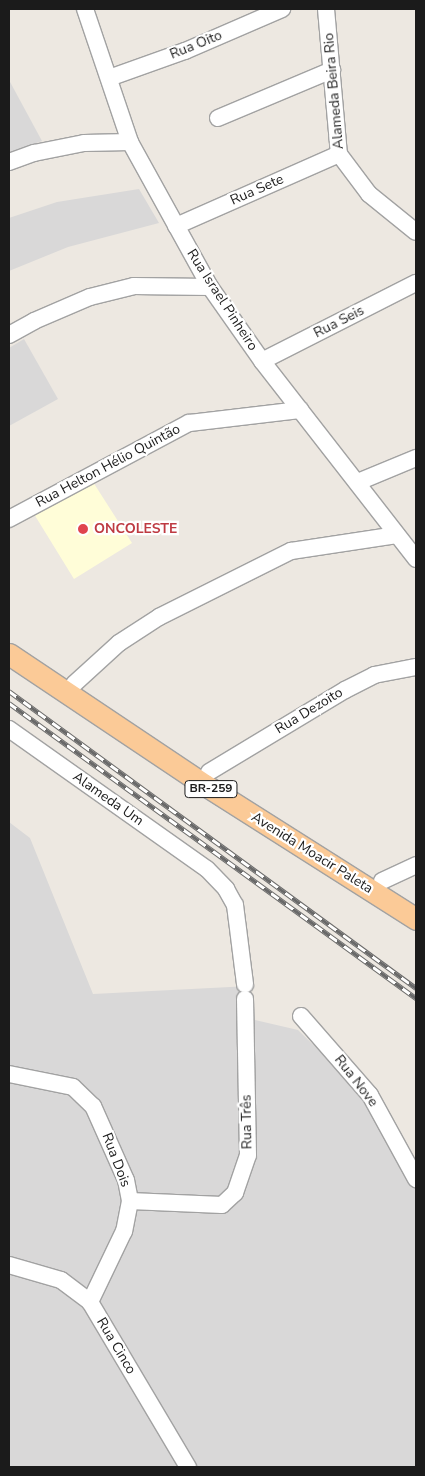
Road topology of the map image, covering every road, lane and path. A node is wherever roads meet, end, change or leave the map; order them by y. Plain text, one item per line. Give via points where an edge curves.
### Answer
1 (85, 9) edge
2 (282, 9) edge
3 (326, 9) edge
4 (332, 70) junction
5 (109, 78) junction
6 (218, 118) dead end
7 (130, 142) junction
8 (339, 154) junction
9 (9, 162) edge
10 (176, 226) junction
11 (416, 232) edge
12 (416, 283) edge
13 (210, 287) junction
14 (9, 335) edge
15 (262, 361) junction
16 (300, 410) junction
17 (416, 458) edge
18 (358, 482) junction
19 (9, 520) edge
20 (397, 535) junction
21 (416, 559) edge
22 (9, 638) edge
23 (9, 654) edge
24 (416, 667) edge
25 (74, 684) junction
26 (9, 729) edge
27 (209, 772) junction
28 (416, 865) edge
29 (207, 869) joint
30 (382, 881) junction
31 (416, 902) edge
32 (416, 919) edge
33 (302, 1016) dead end
34 (9, 1074) edge
35 (416, 1179) edge
36 (130, 1201) junction
37 (9, 1265) edge
38 (90, 1302) junction
39 (188, 1467) edge

1 - 5 street, Rua Israel Pinheiro
2 - 5 street, Rua Oito via 185,51
3 - 4 street, Alameda Beira Rio
4 - 6 street
4 - 8 street, Alameda Beira Rio
5 - 7 street, Rua Israel Pinheiro
7 - 9 street via 84,143 34,153
7 - 10 street, Rua Israel Pinheiro
8 - 10 street, Rua Sete
8 - 11 street, Alameda Beira Rio via 369,194
10 - 13 street, Rua Israel Pinheiro
12 - 15 street, Rua Seis
13 - 14 street via 134,286 90,297 34,320
13 - 15 street, Rua Israel Pinheiro
15 - 16 street, Rua Israel Pinheiro
16 - 18 street, Rua Israel Pinheiro
16 - 19 street, Rua Helton Hélio Quintão via 189,422
17 - 18 street
18 - 20 street, Rua Israel Pinheiro
20 - 21 street, Rua Israel Pinheiro
20 - 25 street via 291,551 159,617 119,643
22 - 25 main road, Avenida Moacir Paleta / BR-259
23 - 32 main road, Avenida Moacir Paleta / BR-259 via 205,785
24 - 27 street, Rua Dezoito via 374,676 344,690
25 - 27 main road, Avenida Moacir Paleta / BR-259
26 - 29 street, Alameda Um
27 - 30 main road, Avenida Moacir Paleta / BR-259
28 - 30 street
29 - 36 street, Rua Três via 226,889 235,905 245,992 248,1155 235,1193 222,1204
30 - 31 main road, Avenida Moacir Paleta / BR-259
33 - 35 street, Rua Nove via 370,1095
34 - 36 street, Rua Dois via 73,1086 93,1106 126,1180
36 - 38 street, Rua Dois via 124,1231
37 - 38 street, Rua Cinco via 61,1280
38 - 39 street, Rua Cinco

